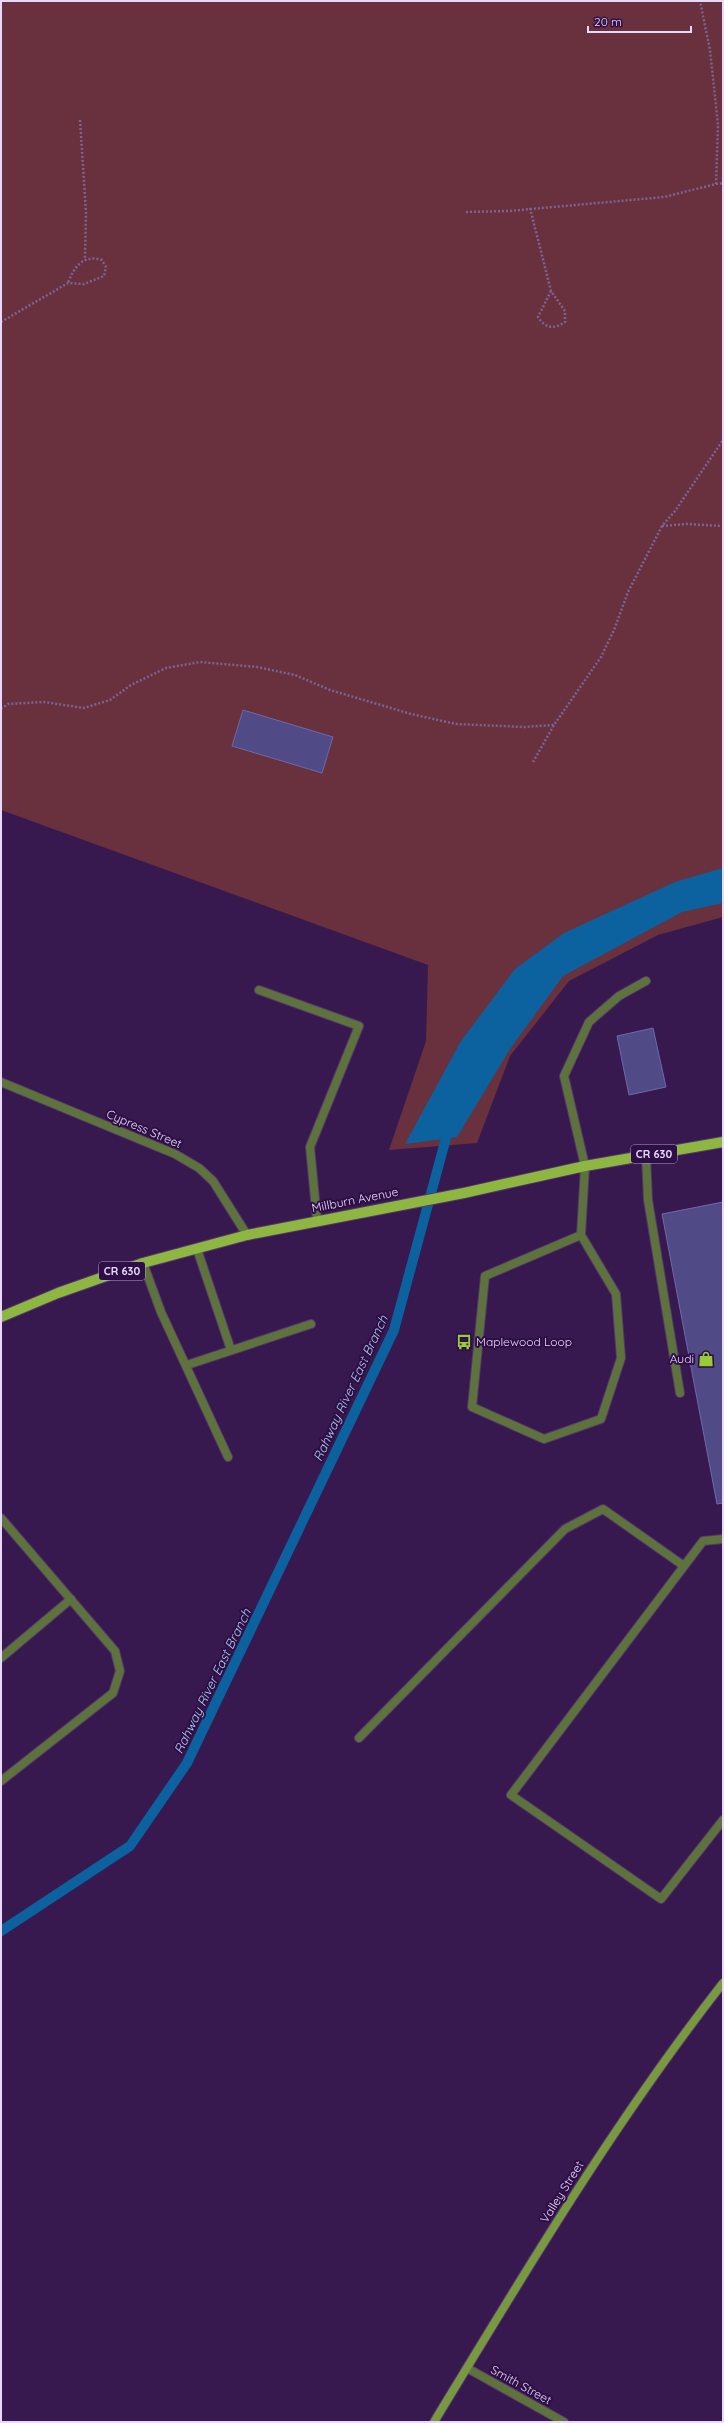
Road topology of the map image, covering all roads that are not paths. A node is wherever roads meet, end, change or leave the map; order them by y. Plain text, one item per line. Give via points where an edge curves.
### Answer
1 (646, 981) dead end
2 (259, 990) dead end
3 (1, 1082) edge
4 (723, 1142) edge
5 (646, 1156) junction
6 (585, 1166) junction
7 (317, 1220) junction
8 (247, 1235) junction
9 (581, 1235) junction
10 (197, 1249) junction
11 (143, 1263) junction
12 (1, 1317) edge
13 (311, 1324) dead end
14 (231, 1350) junction
15 (187, 1365) junction
16 (680, 1393) dead end
17 (228, 1457) dead end
18 (1, 1518) edge
19 (723, 1539) edge
20 (684, 1566) junction
21 (71, 1600) junction
22 (1, 1658) edge
23 (359, 1738) dead end
24 (1, 1781) edge
25 (723, 1820) edge
26 (723, 1983) edge
27 (467, 2368) junction
28 (434, 2422) edge
29 (564, 2422) edge

1 - 6 street via 619,996 589,1022 564,1076
2 - 7 street via 359,1026 310,1147
3 - 8 street, Cypress Street via 175,1154 198,1168 213,1181
4 - 5 main road, Millburn Avenue / CR 630
5 - 6 main road, Millburn Avenue / CR 630
5 - 16 street via 648,1200
6 - 7 main road, Millburn Avenue / CR 630 via 464,1193
6 - 9 street
7 - 8 main road, Millburn Avenue / CR 630
8 - 10 main road, Millburn Avenue / CR 630
9 - 9 street via 485,1276 472,1407 544,1439 601,1419 621,1358 616,1294
10 - 11 main road, Millburn Avenue / CR 630
10 - 14 street
11 - 12 main road, Millburn Avenue / CR 630 via 58,1293
11 - 15 street via 161,1312
13 - 14 street
14 - 15 street
15 - 17 street
18 - 21 street
19 - 20 street via 702,1541
20 - 23 street via 602,1509 565,1529
20 - 25 street via 511,1795 662,1898
21 - 22 street
21 - 24 street via 115,1651 120,1671 113,1693
26 - 27 main road, Valley Street via 679,2039 586,2176
27 - 28 main road, Valley Street
27 - 29 street, Smith Street

